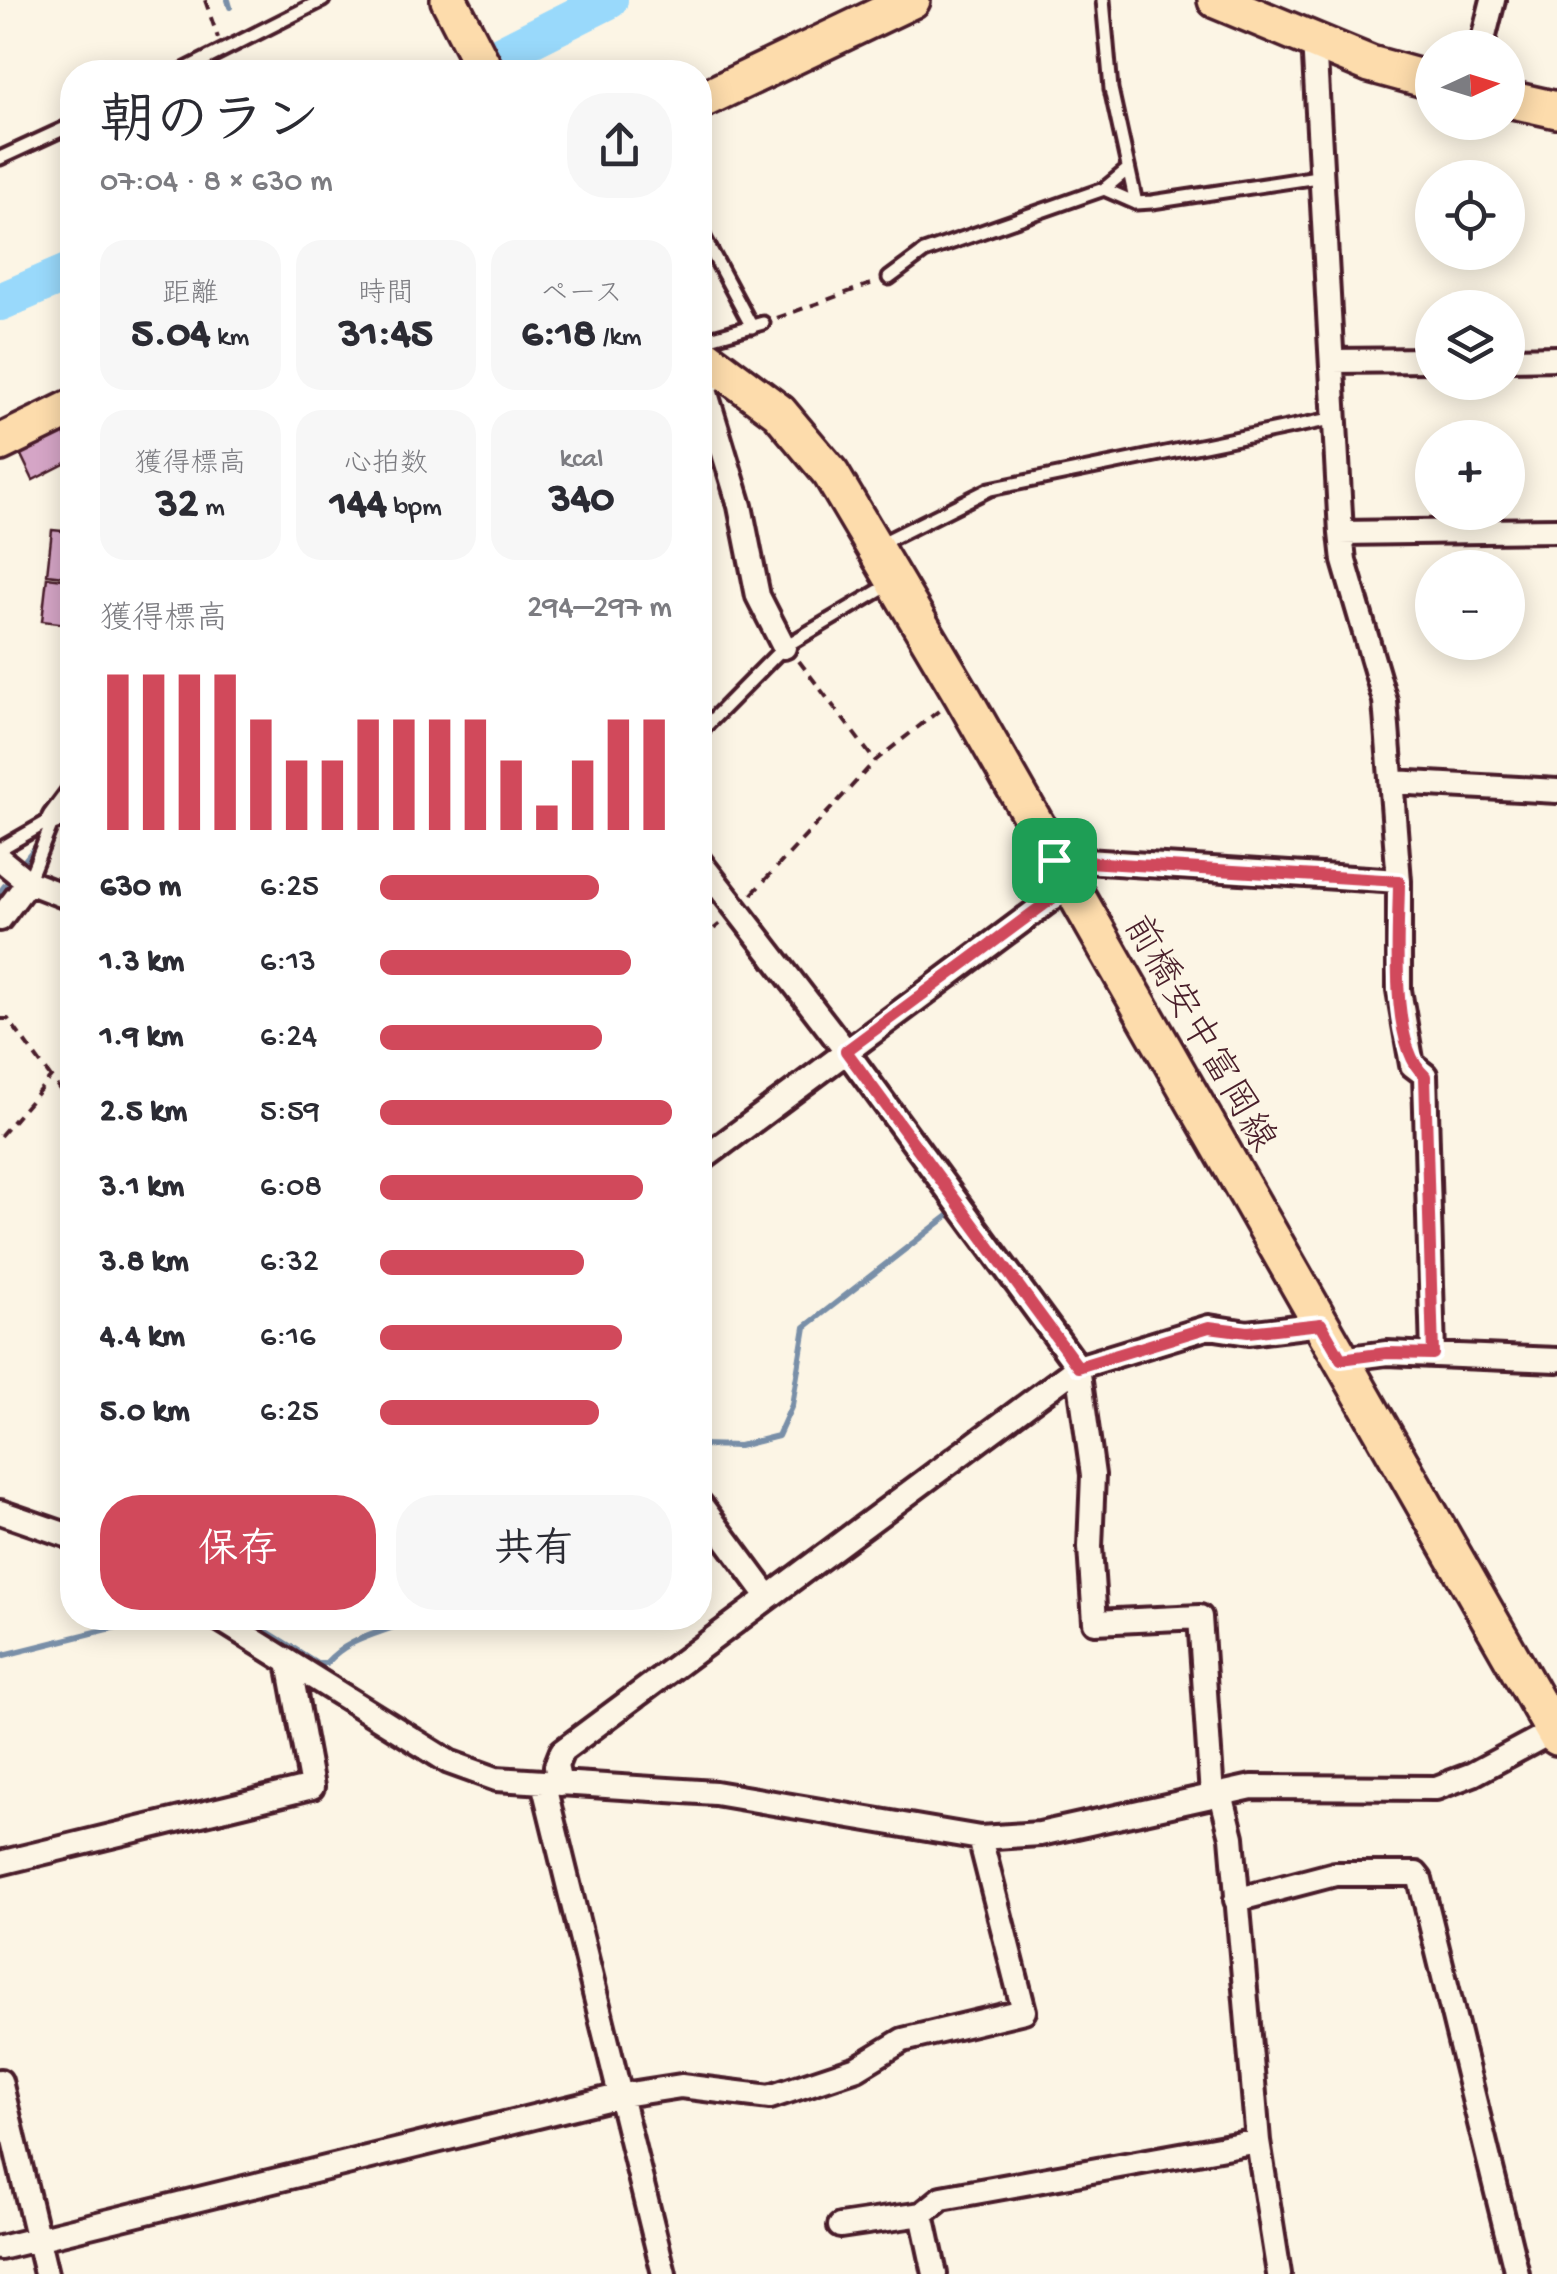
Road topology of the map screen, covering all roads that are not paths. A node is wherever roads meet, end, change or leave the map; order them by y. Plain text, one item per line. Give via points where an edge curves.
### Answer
1 (323, 0) edge
2 (449, 0) edge
3 (912, 0) edge
4 (1103, 0) edge
5 (1216, 0) edge
6 (1493, 0) edge
7 (1486, 30) edge
8 (1314, 39) junction
9 (206, 60) edge
10 (480, 60) edge
11 (1415, 76) edge
12 (712, 95) edge
13 (1525, 103) edge
14 (1557, 110) edge
15 (60, 130) edge
16 (0, 158) edge
17 (1127, 170) junction
18 (1324, 176) junction
19 (1104, 189) junction
20 (1136, 203) junction
21 (712, 250) edge
22 (889, 278) road end
23 (712, 337) edge
24 (1525, 358) edge
25 (1557, 358) edge
26 (712, 359) edge
27 (1415, 360) edge
28 (1332, 361) junction
29 (712, 410) edge
30 (60, 414) edge
31 (1336, 418) junction
32 (0, 444) edge
33 (1557, 530) edge
34 (1341, 533) junction
35 (874, 547) junction
36 (894, 582) junction
37 (784, 647) junction
38 (712, 720) edge
39 (1392, 782) junction
40 (1557, 791) edge
41 (60, 810) edge
42 (54, 818) junction
43 (0, 849) edge
44 (0, 859) edge
45 (1062, 873) junction
46 (712, 879) edge
47 (1399, 881) junction
48 (28, 882) junction
49 (60, 894) edge
50 (0, 920) edge
51 (846, 1051) junction
52 (712, 1152) edge
53 (1321, 1324) junction
54 (1433, 1354) junction
55 (1341, 1359) junction
56 (1557, 1360) edge
57 (1078, 1367) junction
58 (0, 1512) edge
59 (712, 1520) edge
60 (60, 1533) edge
61 (768, 1596) junction
62 (237, 1630) edge
63 (289, 1662) junction
64 (1555, 1734) edge
65 (551, 1783) junction
66 (1217, 1795) junction
67 (980, 1838) junction
68 (0, 1864) edge
69 (1236, 1900) junction
70 (0, 2081) edge
71 (623, 2095) junction
72 (1258, 2141) junction
73 (922, 2214) junction
74 (840, 2226) dead end
75 (38, 2240) junction
76 (0, 2248) edge
77 (46, 2274) edge
78 (664, 2274) edge
79 (934, 2274) edge
80 (1279, 2274) edge
81 (1517, 2274) edge

1 - 9 lane
2 - 10 main road
3 - 12 main road
4 - 17 lane
5 - 8 main road
6 - 7 street
8 - 11 main road
8 - 18 street
13 - 14 main road
15 - 16 lane
17 - 19 lane
17 - 20 lane
18 - 20 lane
18 - 28 street
19 - 20 lane
19 - 22 lane via 924,252
21 - 23 lane via 757,325
24 - 25 street
26 - 35 main road, 前橋安中富岡線 via 798,432
27 - 28 street
28 - 31 street
29 - 37 street via 758,596
30 - 32 main road
31 - 34 street
31 - 35 lane via 990,489
33 - 34 street
34 - 39 street via 1385,701
35 - 36 main road, 前橋安中富岡線
36 - 37 lane
36 - 45 main road, 前橋安中富岡線
37 - 38 lane
39 - 40 street
39 - 47 street
41 - 42 street
42 - 43 lane
42 - 48 lane
44 - 48 street
45 - 47 street
45 - 51 street
45 - 53 main road, 前橋安中富岡線
46 - 51 street
47 - 54 street via 1399,990 1412,1065 1425,1076
48 - 49 street
48 - 50 street
51 - 52 street
51 - 57 street
53 - 55 main road, 前橋安中富岡線
53 - 57 street via 1248,1332 1209,1327
54 - 55 street
54 - 56 street
55 - 64 main road, 前橋安中富岡線
57 - 61 street
57 - 66 street via 1094,1476 1095,1622 1200,1618
58 - 60 street
59 - 61 street
61 - 65 street via 562,1751
62 - 63 street
63 - 65 street via 449,1762 496,1779
63 - 68 street via 312,1787
64 - 66 street via 1436,1788 1252,1786
65 - 67 street via 716,1793
65 - 71 street
66 - 67 street via 1040,1834
66 - 69 street via 1232,1837
67 - 71 street via 1024,2011 903,2040 857,2068 770,2096 681,2086
69 - 72 street
69 - 81 street via 1335,1874 1420,1879
70 - 75 street
71 - 75 street
71 - 78 street
72 - 73 street via 942,2198
72 - 80 street
73 - 74 street
73 - 79 street
75 - 76 street
75 - 77 street

